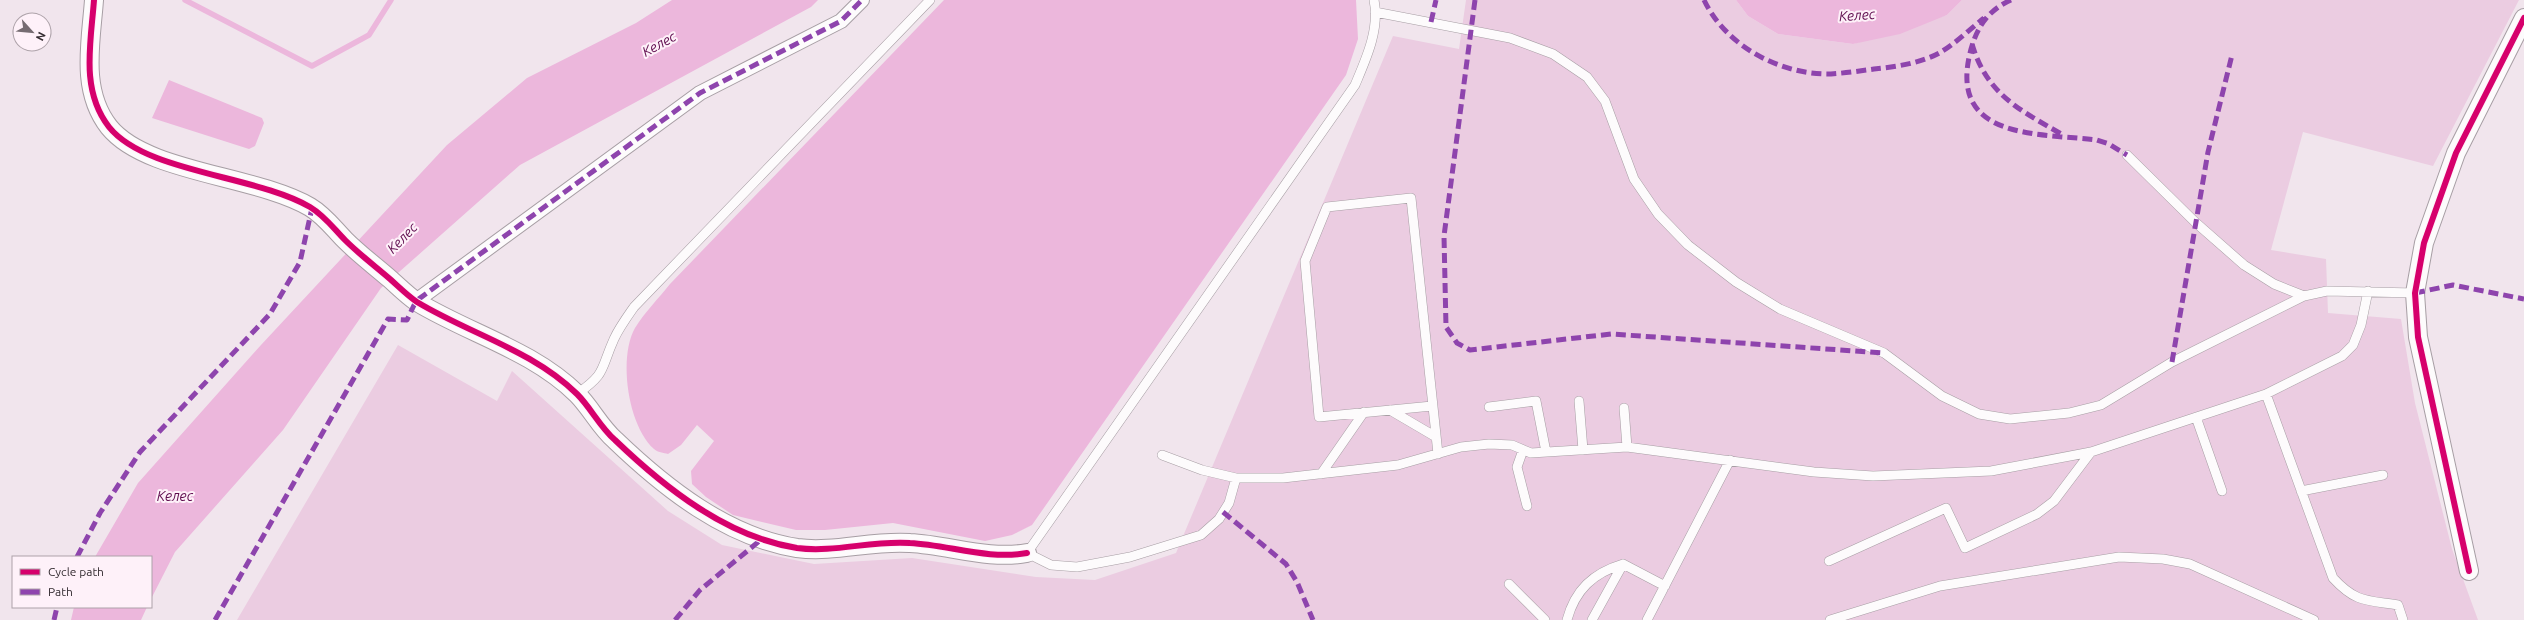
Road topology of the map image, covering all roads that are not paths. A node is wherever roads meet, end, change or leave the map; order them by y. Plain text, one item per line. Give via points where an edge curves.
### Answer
1 (94, 0) edge
2 (862, 0) edge
3 (930, 0) edge
4 (1374, 0) edge
5 (1375, 12) junction
6 (2524, 18) edge
7 (2127, 155) dead end
8 (2368, 291) junction
9 (2416, 293) junction
10 (2304, 296) junction
11 (416, 301) junction
12 (577, 394) junction
13 (2266, 394) junction
14 (1579, 401) dead end
15 (1432, 406) junction
16 (1488, 407) dead end
17 (1624, 408) dead end
18 (1390, 410) junction
19 (1364, 412) junction
20 (2196, 417) junction
21 (1436, 437) junction
22 (1627, 447) junction
23 (1523, 450) junction
24 (1583, 450) junction
25 (1546, 452) junction
26 (2091, 452) junction
27 (1438, 454) junction
28 (1162, 456) dead end
29 (1730, 460) junction
30 (1321, 474) junction
31 (2382, 475) dead end
32 (1236, 478) junction
33 (2222, 491) dead end
34 (2301, 491) junction
35 (1527, 506) dead end
36 (1028, 553) junction
37 (1829, 561) dead end
38 (1623, 564) junction
39 (2468, 571) dead end
40 (1509, 584) dead end
41 (1665, 586) junction
42 (1545, 620) edge
43 (1567, 620) edge
44 (1592, 620) edge
45 (1647, 620) edge
46 (1830, 620) edge
47 (2314, 620) edge
48 (2403, 620) edge

1 - 11 street via 88,66 90,84 101,116 110,129 143,154 266,188 312,208
2 - 11 street via 841,21 700,93
3 - 12 lane via 634,307 614,338 604,368 595,381
4 - 5 lane
5 - 10 lane via 1510,38 1553,54 1587,77 1605,101 1634,179 1658,214 1688,245 1736,282 1780,309 1884,353 1942,396 1979,414 2010,419 2069,413 2101,405 2172,362
5 - 36 lane via 1367,55 1356,85
6 - 9 street via 2456,153 2424,244
7 - 10 lane via 2195,222 2244,265 2274,284
8 - 9 lane
8 - 10 lane via 2327,291
8 - 13 lane via 2361,325 2353,345 2342,356
9 - 39 street via 2418,337
11 - 12 street via 532,360
12 - 36 street via 613,439 666,484 706,513 747,533 796,548 831,550 884,542 911,543 1006,557
13 - 20 lane
13 - 34 lane
14 - 24 lane
15 - 18 lane
15 - 19 lane via 1411,198 1327,207 1305,261 1319,417
15 - 21 lane
16 - 25 lane via 1536,401
17 - 22 lane
18 - 19 lane
18 - 21 lane
19 - 30 lane
20 - 26 lane
20 - 33 lane
21 - 27 lane
22 - 24 lane
22 - 29 lane
23 - 25 lane via 1531,453
23 - 27 lane via 1512,445 1489,444 1461,447
23 - 35 lane via 1517,467
24 - 25 lane
26 - 29 lane via 1991,471 1873,476 1814,472
26 - 37 lane via 2054,500 2037,514 1965,548 1946,508
27 - 30 lane via 1398,465
28 - 32 lane via 1202,470
29 - 41 lane
30 - 32 lane via 1283,478
31 - 34 lane
32 - 36 lane via 1229,503 1219,519 1201,535 1130,557 1078,567 1050,565
34 - 48 lane via 2334,578 2346,592 2359,598 2398,605
38 - 41 lane
38 - 43 lane via 1607,569 1578,592 1571,602
38 - 44 lane
40 - 42 lane
41 - 45 lane
46 - 47 lane via 1940,586 2119,557 2163,559 2190,564

